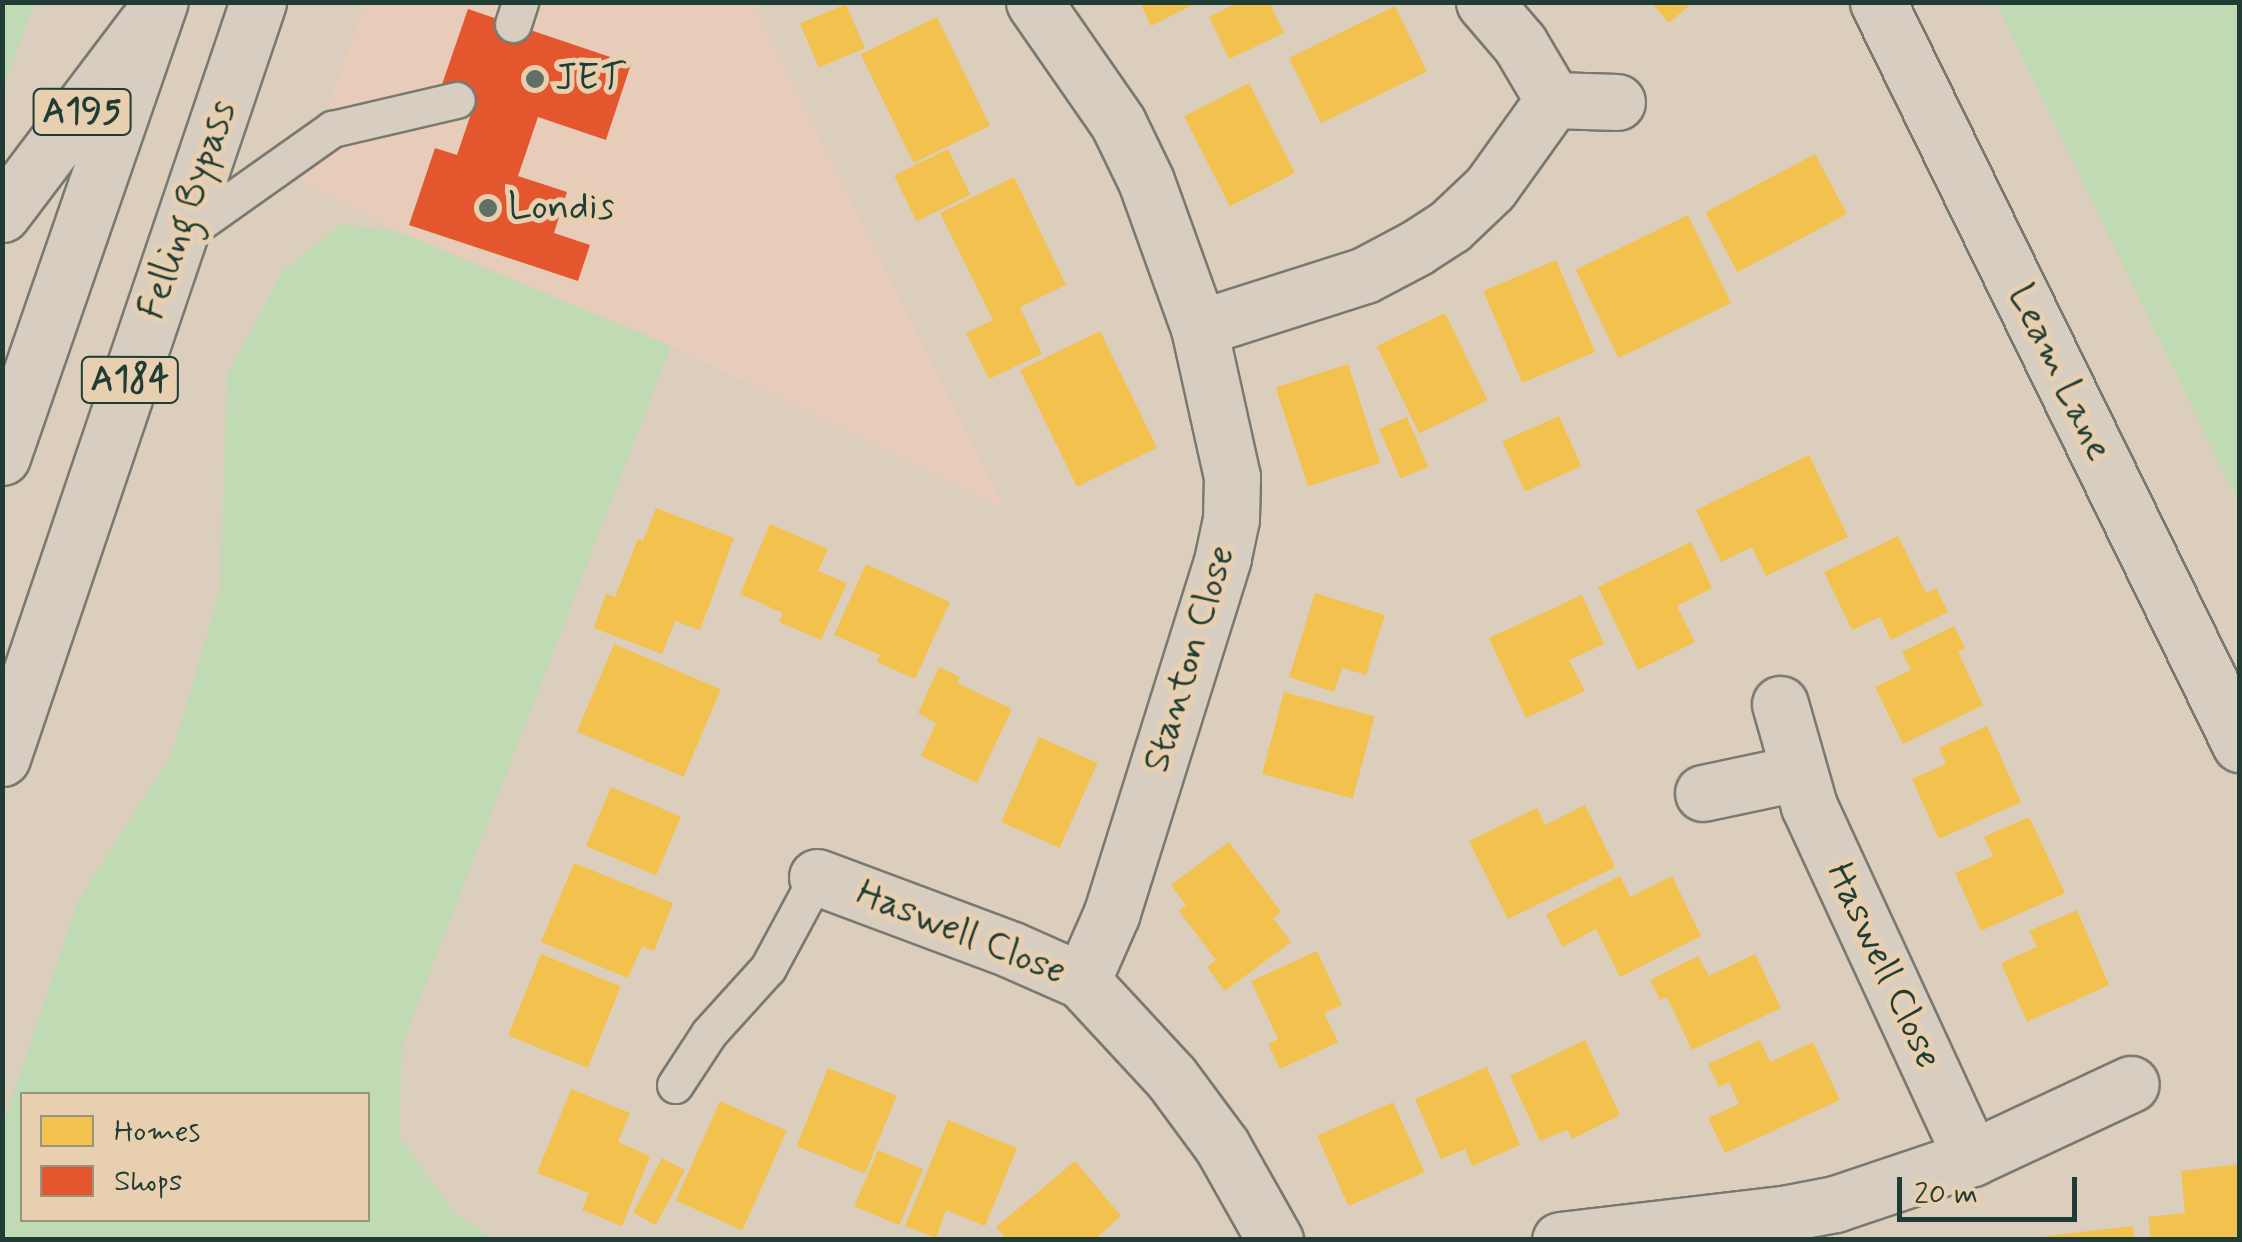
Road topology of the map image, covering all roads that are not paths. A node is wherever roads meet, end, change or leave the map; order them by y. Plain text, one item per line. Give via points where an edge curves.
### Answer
1 (258, 2) edge
2 (1034, 2) edge
3 (1484, 2) edge
4 (1878, 2) edge
5 (159, 5) edge
6 (457, 100) dead end
7 (1553, 100) junction
8 (1617, 102) dead end
9 (2, 214) edge
10 (178, 238) junction
11 (1199, 328) junction
12 (2, 458) edge
13 (1780, 704) dead end
14 (2240, 744) edge
15 (2, 758) edge
16 (1797, 772) junction
17 (1703, 793) dead end
18 (817, 877) joint
19 (1082, 982) junction
20 (2131, 1084) dead end
21 (675, 1086) dead end
22 (1972, 1158) junction
23 (1275, 1240) edge
24 (1560, 1240) edge

1 - 10 main road, Felling Bypass / A184
2 - 11 main road, Stanton Close via 1118,123 1167,233
3 - 7 main road via 1520,44
4 - 14 main road, Leam Lane
5 - 9 main road, A195
5 - 12 main road, A184
6 - 10 lane via 332,129
7 - 8 main road
7 - 11 main road via 1490,188 1450,226 1365,275
10 - 15 main road, Felling Bypass / A184
11 - 19 main road, Stanton Close via 1229,458 1232,519 1112,914
13 - 16 main road, Haswell Close
16 - 17 main road
16 - 22 main road, Haswell Close
18 - 19 main road, Haswell Close
18 - 21 lane via 768,968 709,1033
19 - 23 main road, Haswell Close via 1171,1077 1222,1146
20 - 22 main road
22 - 24 main road via 1889,1188 1782,1214

